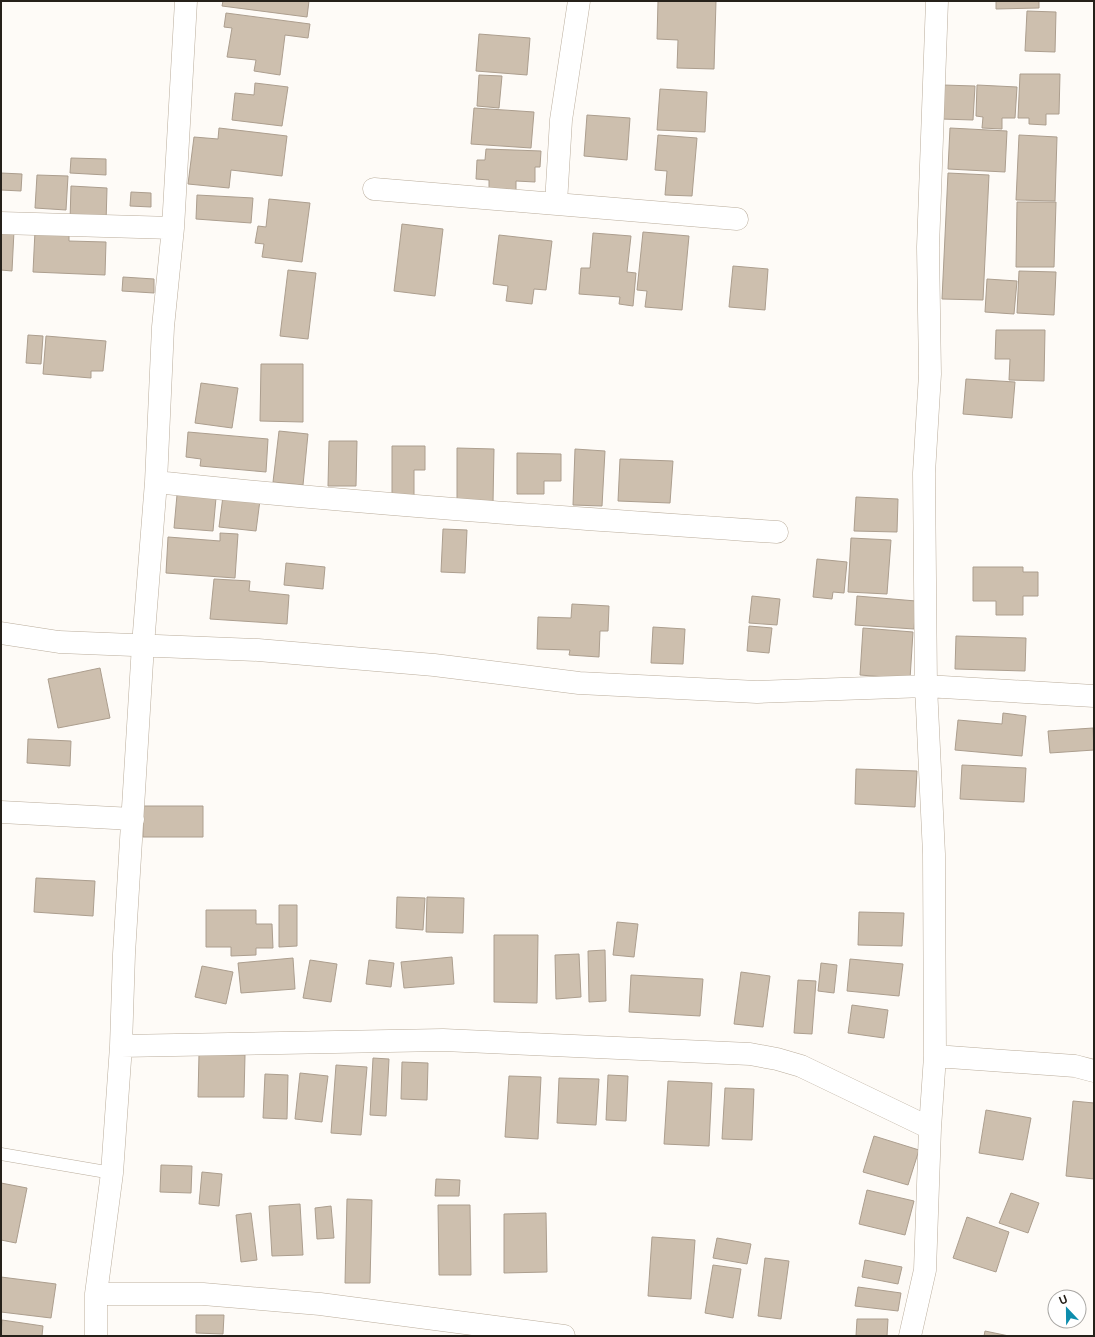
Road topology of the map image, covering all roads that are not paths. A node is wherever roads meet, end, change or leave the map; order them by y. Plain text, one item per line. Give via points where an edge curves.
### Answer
1 (186, 1) edge
2 (579, 1) edge
3 (937, 1) edge
4 (374, 189) dead end
5 (556, 203) junction
6 (737, 219) dead end
7 (1, 223) edge
8 (173, 228) junction
9 (156, 482) junction
10 (777, 532) dead end
11 (1, 633) edge
12 (143, 645) junction
13 (926, 686) junction
14 (1094, 696) edge
15 (1, 812) edge
16 (133, 819) junction
17 (121, 1046) junction
18 (935, 1056) junction
19 (1094, 1071) edge
20 (930, 1128) junction
21 (1, 1154) edge
22 (112, 1173) junction
23 (96, 1294) junction
24 (96, 1336) edge
25 (564, 1336) edge
26 (910, 1336) edge

1 - 8 street
2 - 5 street via 561,120
3 - 13 street via 928,247 930,374 924,474
4 - 5 street
5 - 6 street
7 - 8 street
8 - 9 street via 162,327
9 - 10 street via 311,498 545,517
9 - 12 street
11 - 12 street via 59,642
12 - 13 street via 258,650 388,661 579,683 757,692
12 - 16 street
13 - 14 street
13 - 18 street via 934,854
15 - 16 street
16 - 17 street
17 - 20 street via 444,1040 750,1054 801,1066
17 - 22 street
18 - 19 street via 1075,1066
18 - 20 street
20 - 26 street via 925,1270
21 - 22 lane
22 - 23 street
23 - 24 street
23 - 25 street via 203,1294 320,1304

